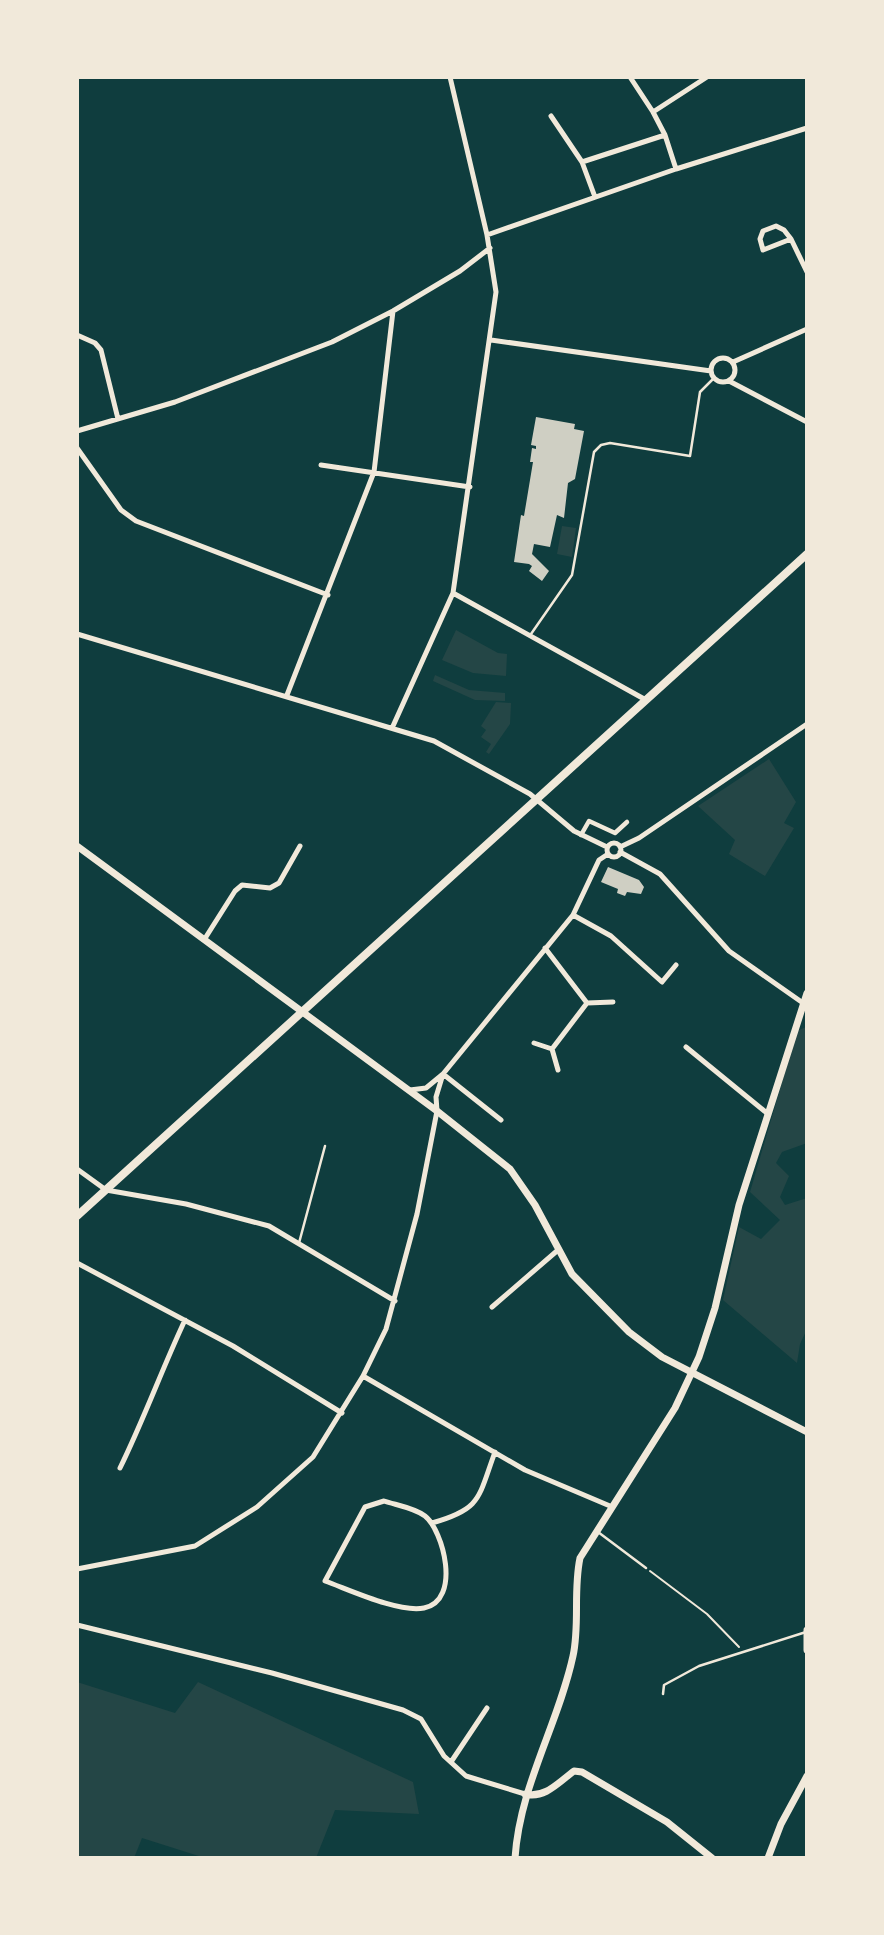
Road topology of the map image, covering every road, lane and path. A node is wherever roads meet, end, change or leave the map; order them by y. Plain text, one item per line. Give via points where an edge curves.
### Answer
1 (450, 77) edge
2 (630, 77) edge
3 (706, 77) edge
4 (653, 112) junction
5 (551, 116) dead end
6 (807, 128) edge
7 (665, 135) junction
8 (582, 162) junction
9 (676, 169) junction
10 (595, 197) junction
11 (487, 235) junction
12 (791, 239) junction
13 (490, 248) junction
14 (807, 272) edge
15 (393, 311) junction
16 (807, 329) edge
17 (77, 335) edge
18 (491, 340) junction
19 (733, 362) junction
20 (711, 371) junction
21 (714, 378) junction
22 (729, 381) junction
23 (118, 419) junction
24 (807, 422) edge
25 (77, 431) edge
26 (77, 448) edge
27 (321, 465) dead end
28 (374, 472) junction
29 (470, 487) junction
30 (807, 554) edge
31 (453, 593) junction
32 (328, 595) junction
33 (77, 634) edge
34 (531, 634) junction
35 (287, 695) junction
36 (646, 700) junction
37 (807, 724) edge
38 (393, 726) junction
39 (536, 799) junction
40 (627, 822) dead end
41 (581, 835) junction
42 (77, 846) edge
43 (300, 846) dead end
44 (608, 850) junction
45 (620, 850) junction
46 (573, 915) junction
47 (204, 940) junction
48 (545, 948) junction
49 (676, 964) dead end
50 (807, 993) edge
51 (613, 1002) dead end
52 (587, 1003) junction
53 (803, 1003) junction
54 (300, 1013) junction
55 (534, 1044) dead end
56 (686, 1047) dead end
57 (552, 1049) junction
58 (558, 1070) dead end
59 (443, 1074) junction
60 (407, 1090) junction
61 (437, 1111) junction
62 (768, 1114) junction
63 (501, 1120) dead end
64 (325, 1146) dead end
65 (77, 1169) edge
66 (106, 1190) junction
67 (77, 1216) edge
68 (299, 1242) junction
69 (558, 1250) junction
70 (77, 1263) edge
71 (395, 1301) junction
72 (492, 1307) dead end
73 (185, 1320) junction
74 (692, 1372) junction
75 (363, 1376) junction
76 (342, 1413) junction
77 (807, 1432) edge
78 (495, 1452) junction
79 (120, 1468) dead end
80 (610, 1506) junction
81 (432, 1523) junction
82 (596, 1531) junction
83 (646, 1568) joint
84 (77, 1569) edge
85 (77, 1625) edge
86 (806, 1631) edge
87 (742, 1650) junction
88 (807, 1650) edge
89 (663, 1694) dead end
90 (487, 1708) dead end
91 (451, 1762) junction
92 (807, 1776) edge
93 (525, 1794) junction
94 (515, 1855) edge
95 (508, 1858) edge
96 (712, 1858) edge
97 (768, 1858) edge

1 - 11 street
2 - 4 street
3 - 4 street
4 - 7 street
5 - 8 street
6 - 9 street
7 - 8 street
7 - 9 street
8 - 10 street
9 - 10 street
10 - 11 street
11 - 13 street
12 - 12 street via 763,250 760,239 763,231 776,226
12 - 14 street
13 - 15 street
13 - 18 street via 496,292
15 - 23 street via 332,342
15 - 28 street
16 - 19 street
17 - 23 street via 101,350
18 - 20 street
18 - 29 street
19 - 20 street via 719,358
19 - 22 street via 736,371
20 - 21 street
21 - 22 street
21 - 34 lane via 701,392 690,456 610,443 594,452 572,575
22 - 24 street
23 - 25 street
26 - 32 street via 121,510 136,521
27 - 28 street
28 - 29 street
28 - 32 street
29 - 31 street
30 - 36 main road
31 - 34 street
31 - 38 street
32 - 35 street
33 - 35 street
34 - 36 street
35 - 38 street
36 - 39 main road
37 - 45 street
38 - 39 street via 476,762
39 - 41 street
39 - 54 main road
40 - 41 street via 615,833 591,819
41 - 44 street
42 - 47 street
43 - 47 street via 279,883 270,888 242,885 234,891
44 - 45 street via 614,843
44 - 45 street via 615,857
44 - 46 street
45 - 53 street via 660,874 729,951
46 - 48 street
46 - 49 street via 611,936 662,982
47 - 54 street
48 - 52 street
48 - 59 street
50 - 53 street
51 - 52 street
52 - 57 street
53 - 62 street
54 - 60 street
54 - 66 main road
55 - 57 street
56 - 62 street
57 - 58 street
59 - 60 street via 421,1091
59 - 61 street
59 - 63 street
60 - 61 street
61 - 69 street via 510,1169
61 - 71 street
62 - 74 street via 739,1205 715,1308
64 - 68 lane
65 - 66 street
66 - 67 main road
66 - 68 street via 233,1215
68 - 71 street
69 - 72 street
69 - 74 street via 585,1290 629,1332
70 - 73 street
71 - 75 street
73 - 76 street
73 - 79 street
74 - 77 street
74 - 80 street via 675,1408
75 - 76 street
75 - 78 street
76 - 84 street via 313,1457 288,1482 195,1546
78 - 80 street via 525,1470
78 - 81 street via 476,1503 461,1515
80 - 82 street
81 - 81 street via 424,1514 374,1502 365,1507 325,1581 407,1609 426,1608 439,1601 448,1578
82 - 83 lane
82 - 93 street via 580,1559 575,1581 570,1668
83 - 87 path via 707,1614
85 - 91 street via 403,1710 421,1718
86 - 87 lane
86 - 88 street
87 - 89 lane via 664,1685
90 - 91 street
91 - 93 street via 466,1776
92 - 97 street
93 - 94 street
93 - 96 street via 545,1793 574,1771 582,1772 667,1822
94 - 95 street

